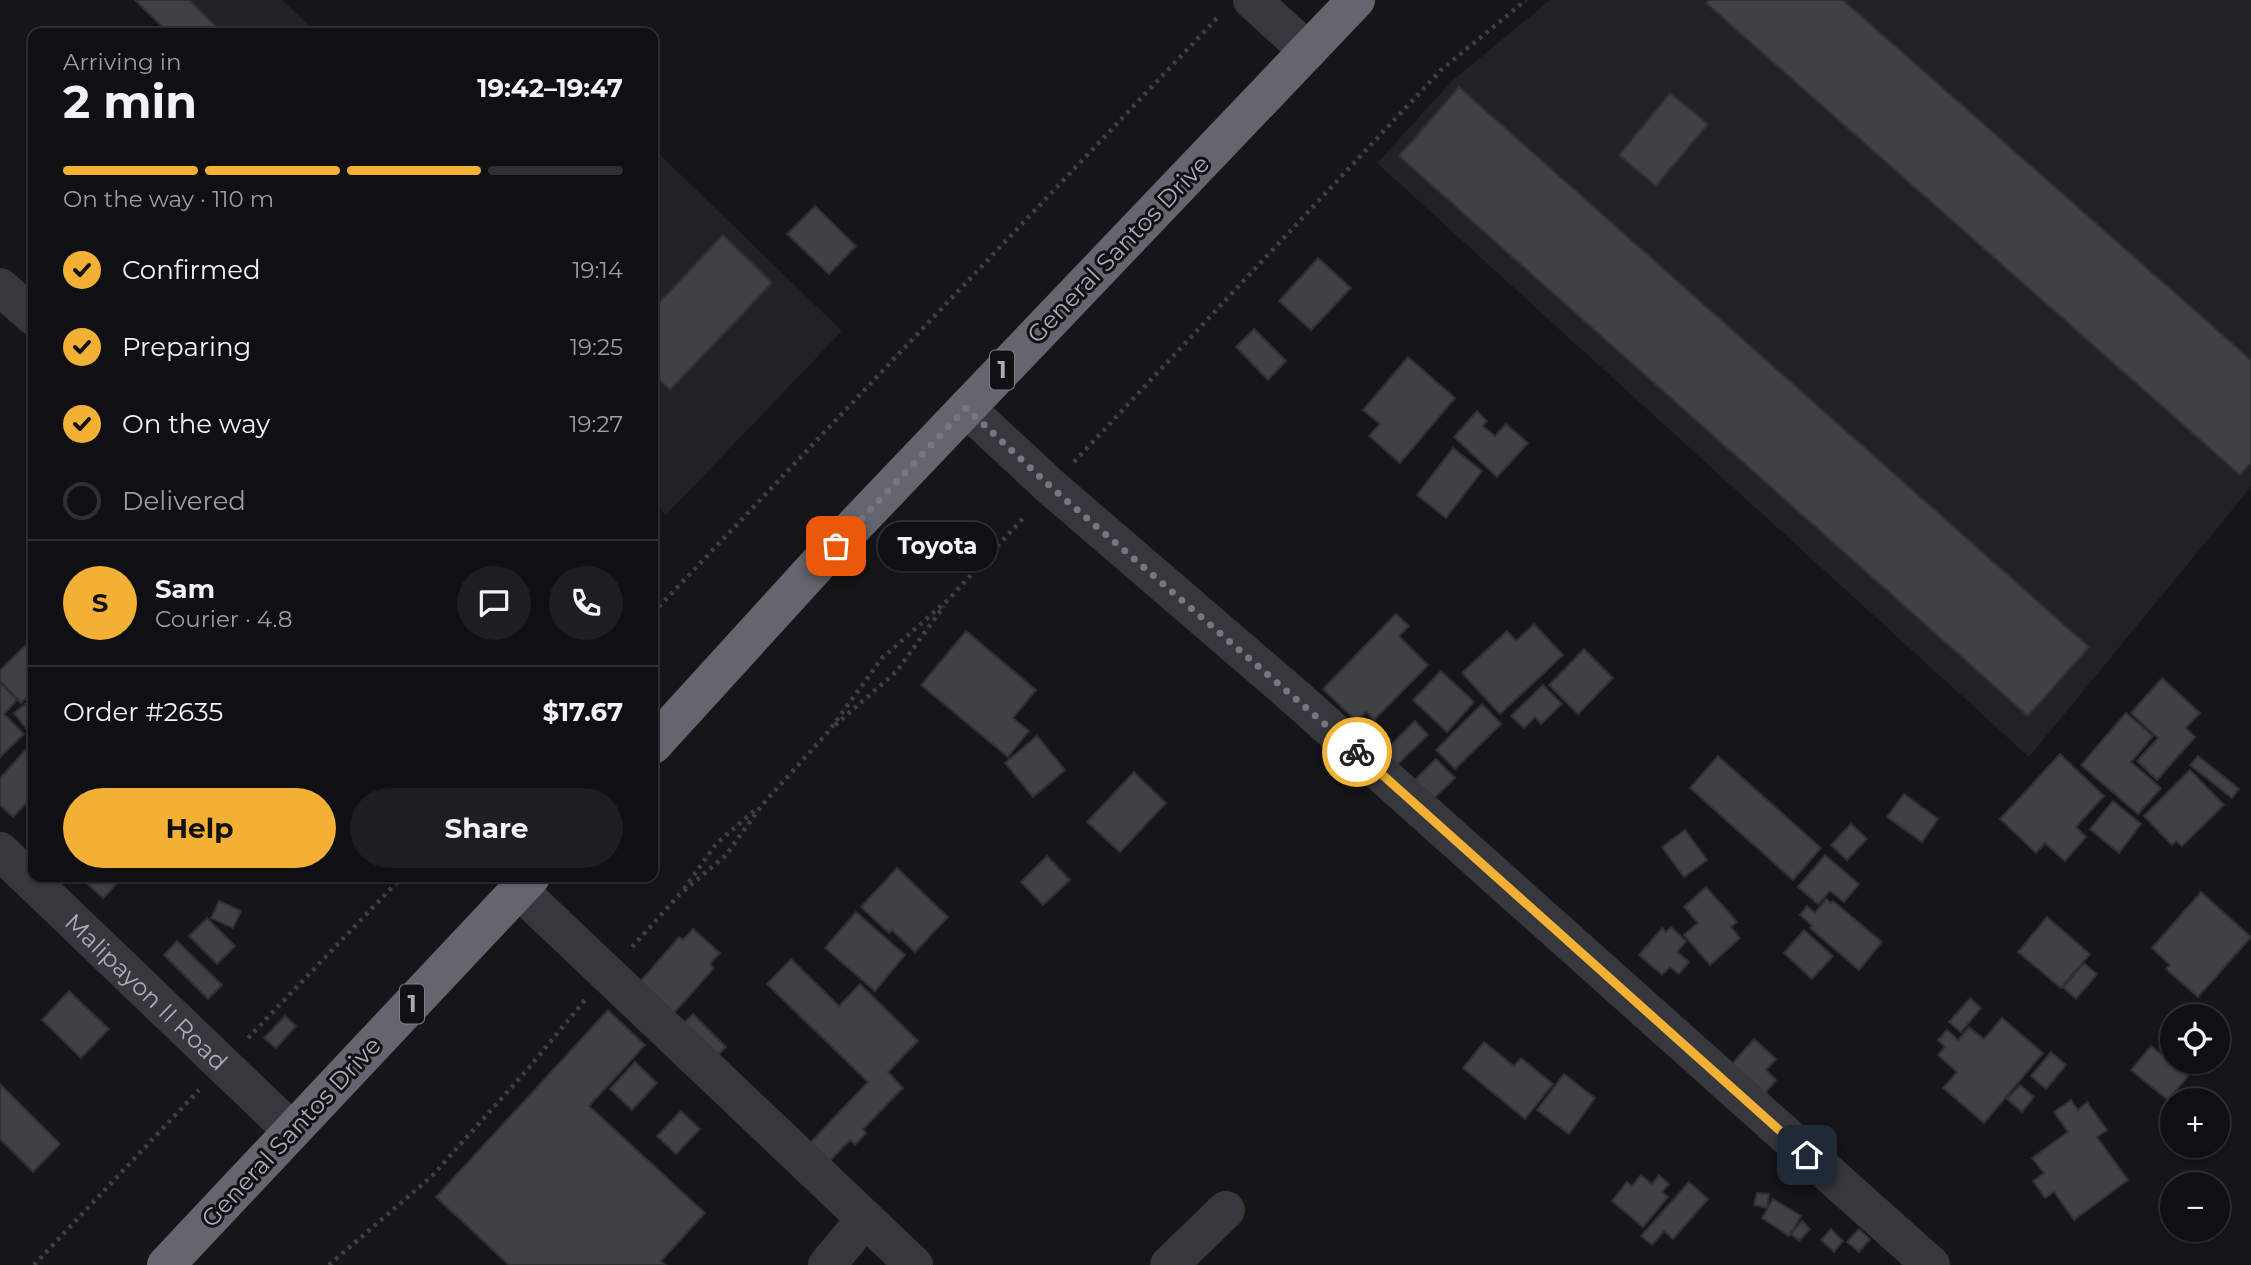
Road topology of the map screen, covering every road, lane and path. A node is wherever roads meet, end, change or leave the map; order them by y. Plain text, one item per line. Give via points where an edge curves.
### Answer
1 (1356, 0) edge
2 (1526, 0) edge
3 (1238, 5) edge
4 (1308, 51) junction
5 (0, 287) edge
6 (28, 312) edge
7 (966, 408) junction
8 (1051, 487) junction
9 (949, 599) junction
10 (658, 608) edge
11 (828, 732) junction
12 (658, 739) edge
13 (762, 805) junction
14 (0, 851) edge
15 (28, 878) edge
16 (32, 882) edge
17 (397, 882) edge
18 (525, 883) edge
19 (679, 895) junction
20 (607, 974) junction
21 (223, 1065) junction
22 (292, 1131) junction
23 (1226, 1210) dead end
24 (865, 1219) junction
25 (34, 1265) edge
26 (166, 1265) edge
27 (330, 1265) edge
28 (827, 1265) edge
29 (914, 1265) edge
30 (1169, 1265) edge
31 (1931, 1265) edge

1 - 4 highway, General Santos Drive / 1
2 - 8 path via 1441,71
3 - 4 street
3 - 10 path
4 - 7 highway, General Santos Drive / 1
5 - 6 street
7 - 8 street
7 - 12 highway, General Santos Drive / 1
8 - 9 path
8 - 31 street via 1303,704
9 - 11 path via 882,658
9 - 11 path via 896,672
11 - 13 path
13 - 19 path via 716,844
13 - 19 path via 726,855
14 - 15 street, Malipayon II Road
16 - 21 street, Malipayon II Road
17 - 21 path
18 - 20 street
18 - 22 highway, General Santos Drive / 1
19 - 20 path
20 - 24 street
20 - 27 path via 432,1176
21 - 22 street, Malipayon II Road
21 - 25 path
22 - 26 highway, General Santos Drive / 1
23 - 30 street
24 - 28 street
24 - 29 street

